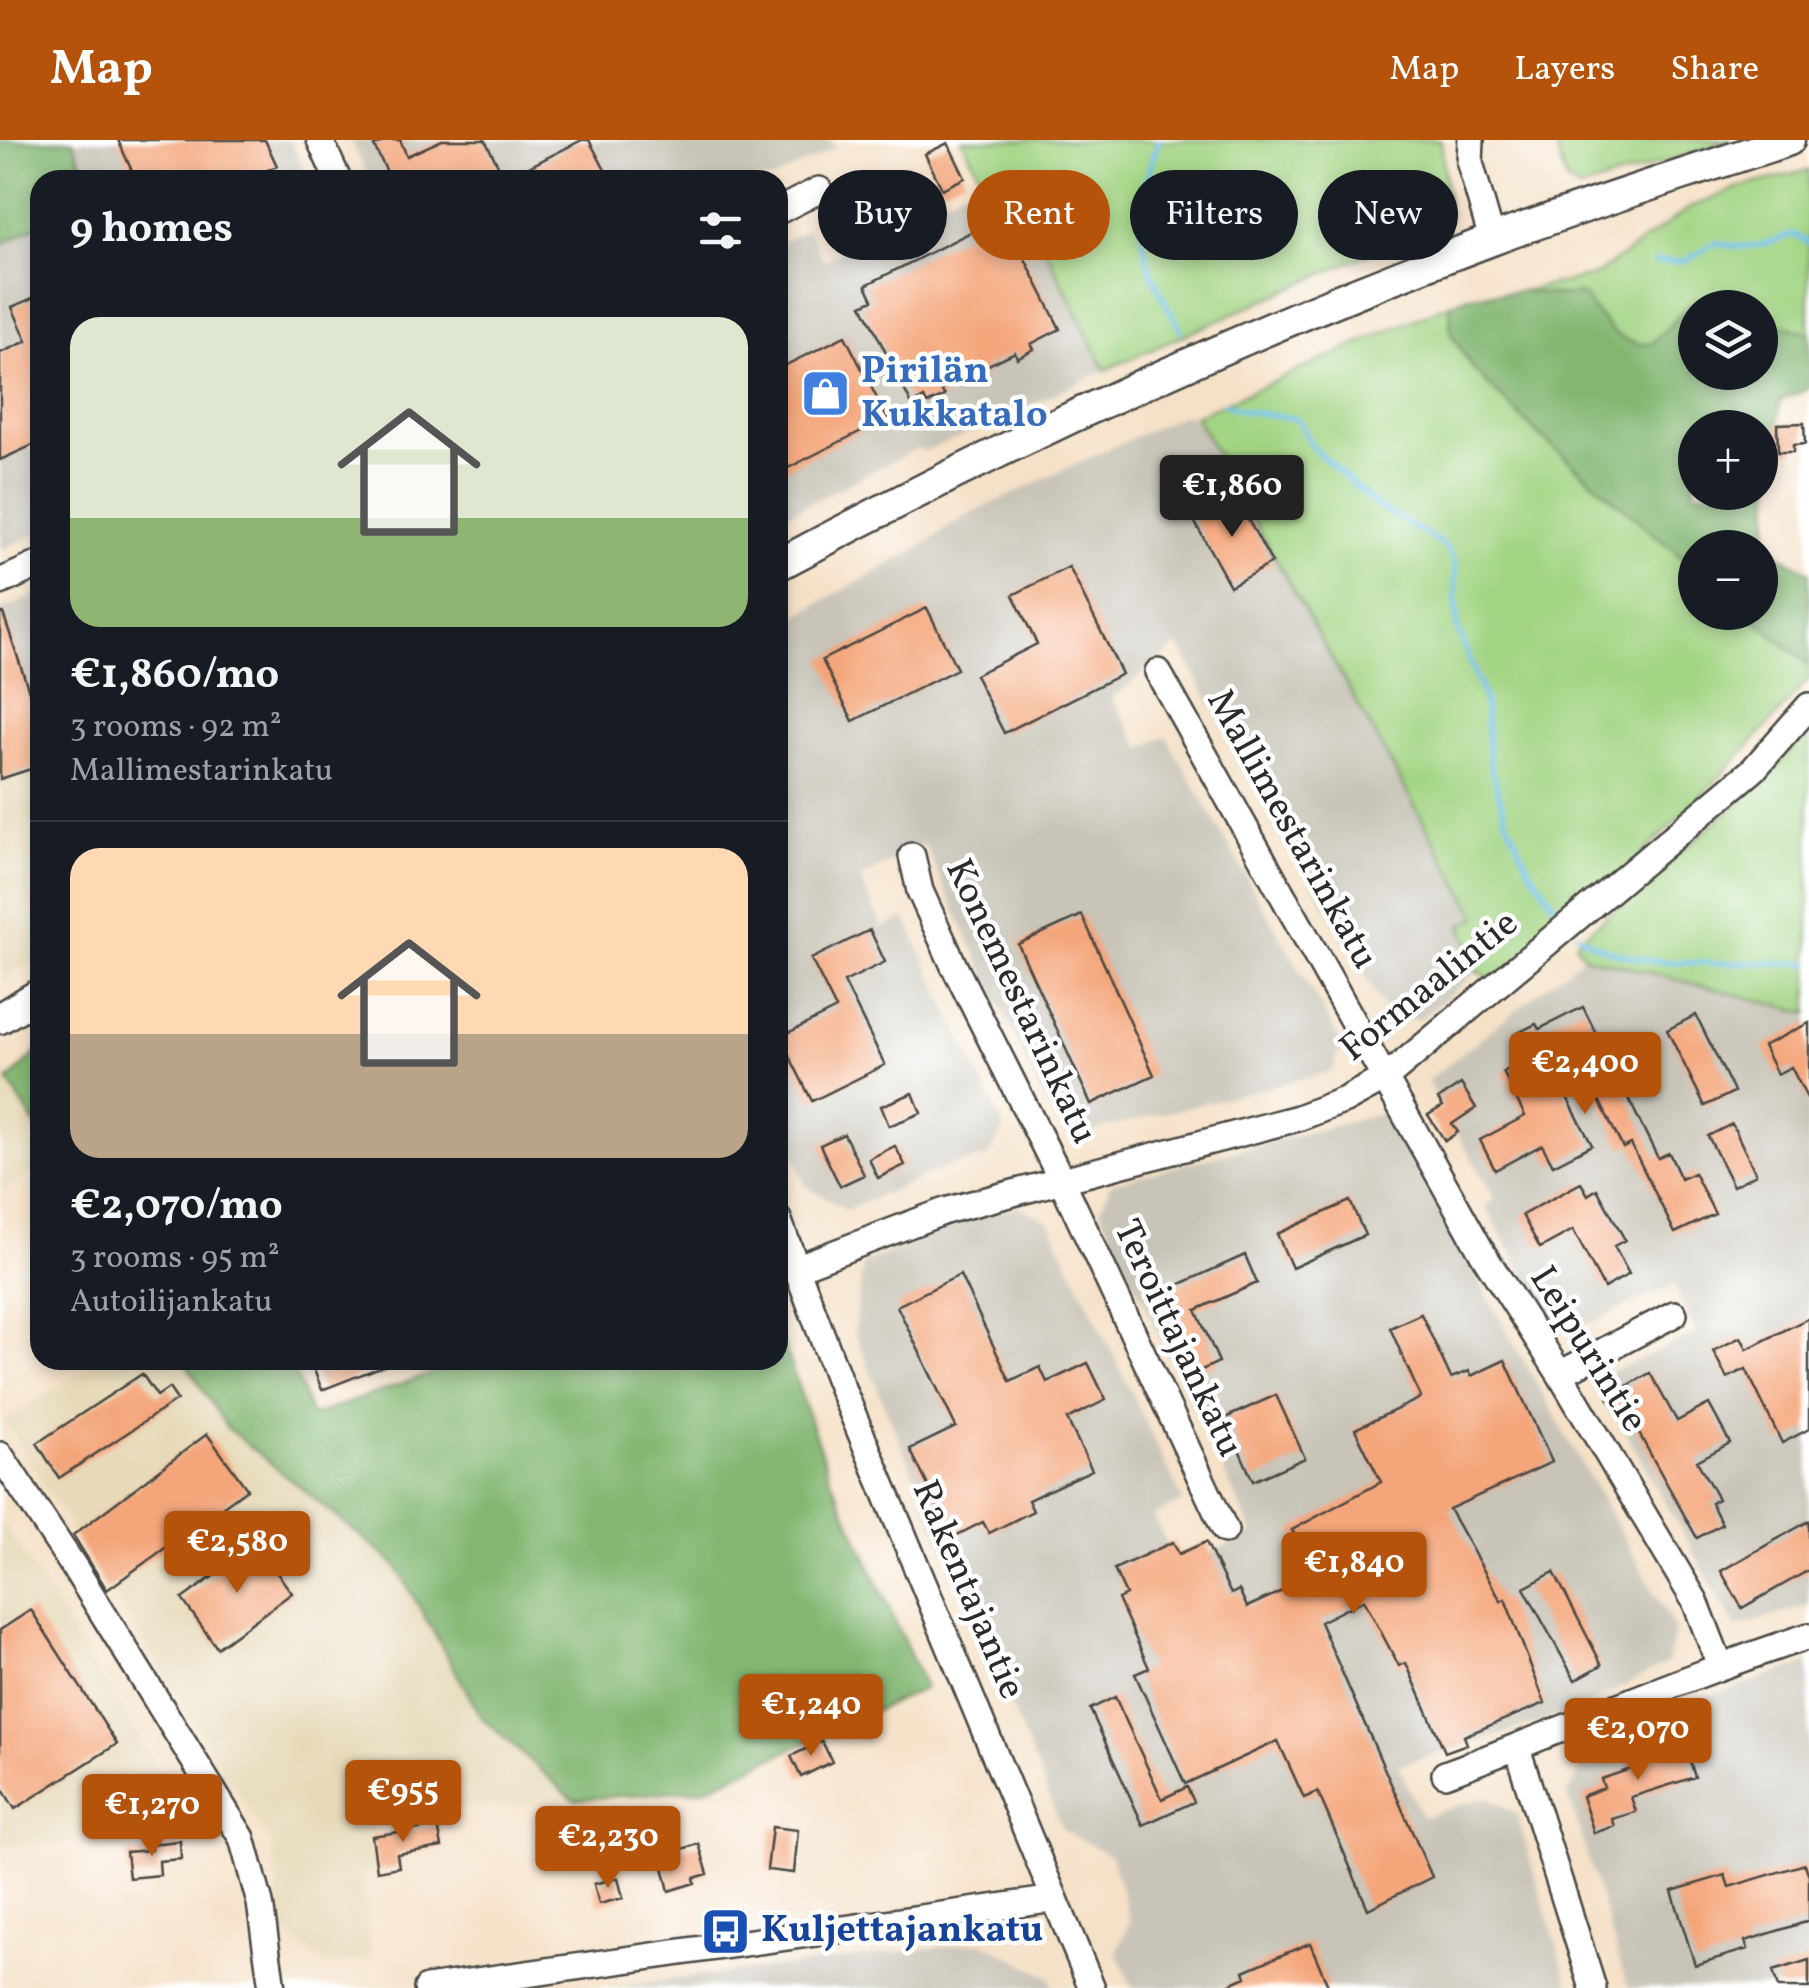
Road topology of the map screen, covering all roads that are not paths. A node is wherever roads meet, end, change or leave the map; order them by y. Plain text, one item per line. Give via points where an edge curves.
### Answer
1 (320, 140) edge
2 (1471, 140) edge
3 (1789, 140) edge
4 (334, 170) edge
5 (818, 191) edge
6 (788, 206) edge
7 (1492, 240) junction
8 (788, 561) edge
9 (30, 568) edge
10 (0, 582) edge
11 (1158, 672) dead end
12 (1809, 706) edge
13 (912, 856) dead end
14 (30, 1000) edge
15 (0, 1018) edge
16 (1387, 1077) junction
17 (1060, 1179) junction
18 (788, 1246) edge
19 (796, 1268) junction
20 (1674, 1314) dead end
21 (1560, 1374) junction
22 (0, 1455) edge
23 (1225, 1530) dead end
24 (1809, 1636) edge
25 (1720, 1665) junction
26 (1517, 1748) junction
27 (1445, 1774) dead end
28 (1055, 1899) junction
29 (272, 1988) edge
30 (428, 1988) edge
31 (1092, 1988) edge
32 (1593, 1988) edge

1 - 4 street
2 - 7 street via 1470,163
3 - 7 main road
5 - 6 street
7 - 8 main road via 1120,395 908,495
9 - 10 street
11 - 16 street, Mallimestarinkatu
12 - 16 street, Formaalintie via 1753,770
13 - 17 street, Konemestarinkatu via 920,891 954,966
14 - 15 main road
16 - 17 street, Formaalintie via 1298,1118
16 - 21 street, Leipurintie via 1484,1254
17 - 19 street, Formaalintie via 945,1210
17 - 23 street, Teroittajankatu
18 - 19 street, Rakentajantie
19 - 28 street, Rakentajantie
20 - 21 street
21 - 25 street, Leipurintie via 1695,1602
22 - 29 street via 242,1838
24 - 25 street
25 - 26 street
26 - 27 street
26 - 32 street
28 - 30 street
28 - 31 street, Rakentajantie

